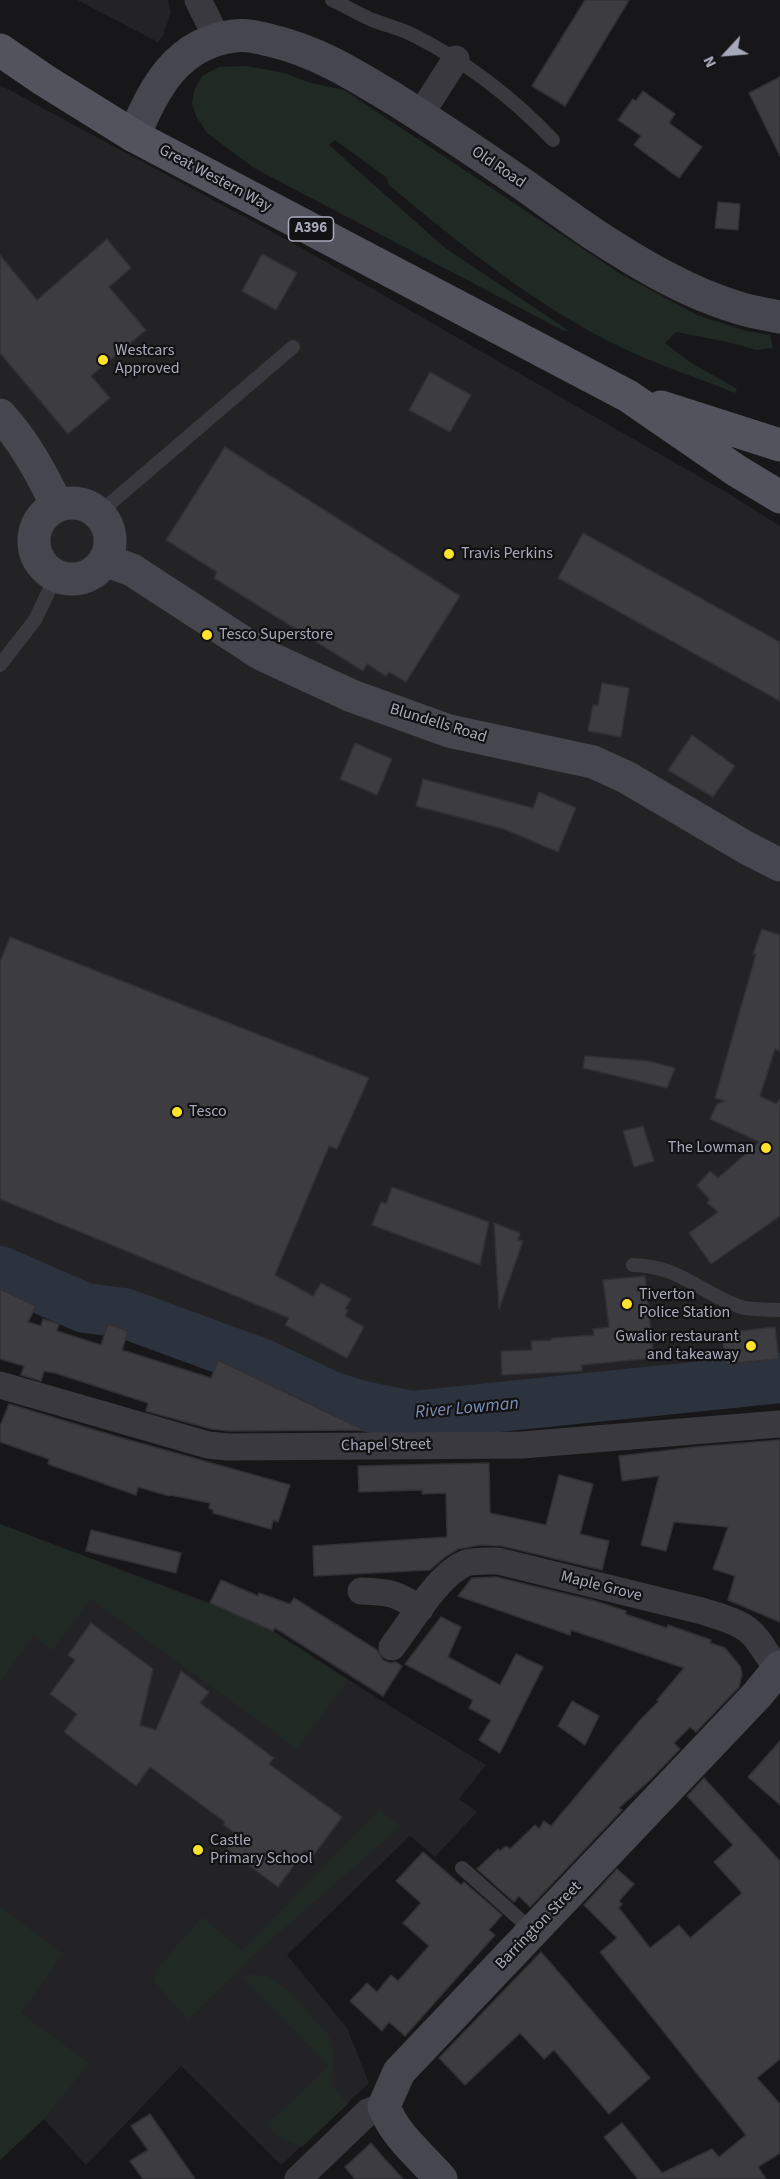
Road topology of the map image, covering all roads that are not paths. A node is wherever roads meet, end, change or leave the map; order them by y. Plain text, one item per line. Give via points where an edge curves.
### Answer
1 (198, 0) edge
2 (332, 0) edge
3 (213, 41) junction
4 (0, 50) edge
5 (456, 59) junction
6 (420, 115) junction
7 (134, 136) junction
8 (553, 140) dead end
9 (780, 317) edge
10 (293, 347) dead end
11 (628, 396) junction
12 (0, 415) edge
13 (780, 445) edge
14 (780, 497) edge
15 (57, 505) junction
16 (99, 513) junction
17 (105, 560) junction
18 (56, 576) junction
19 (0, 665) edge
20 (780, 864) edge
21 (633, 1264) dead end
22 (780, 1310) edge
23 (0, 1385) edge
24 (780, 1424) edge
25 (361, 1591) dead end
26 (420, 1609) junction
27 (392, 1647) dead end
28 (779, 1668) edge
29 (462, 1868) dead end
30 (533, 1930) junction
31 (384, 2106) junction
32 (298, 2179) edge
33 (441, 2179) edge

1 - 3 street via 210,24
2 - 5 lane via 411,34
3 - 6 street, Old Road via 235,35 291,45 347,70
3 - 7 street, Old Road via 184,56 160,81
4 - 7 main road, Great Western Way / A396
5 - 6 street
5 - 8 lane via 510,98
6 - 9 street, Old Road via 644,265 737,308
7 - 11 main road, Great Western Way / A396
10 - 16 lane
11 - 13 main road, A396
11 - 14 main road, A396
12 - 15 street via 16,432
15 - 16 street via 78,503
15 - 18 street via 46,513 33,542 37,558
16 - 17 street via 111,539
17 - 18 street via 90,576 77,580
17 - 20 street, Blundells Road via 132,570 261,654 352,696 449,731 593,762
18 - 19 lane via 35,620
21 - 22 lane via 654,1265 739,1307
23 - 24 street, Chapel Street via 208,1445 228,1447 522,1445
25 - 26 street via 400,1596
26 - 27 street, Maple Grove
26 - 28 street, Maple Grove via 454,1569 482,1560 498,1561 727,1619 746,1628
28 - 30 street, Barrington Street
29 - 30 lane
30 - 31 street, Barrington Street via 399,2072
31 - 32 street via 368,2112
31 - 33 street via 399,2131

